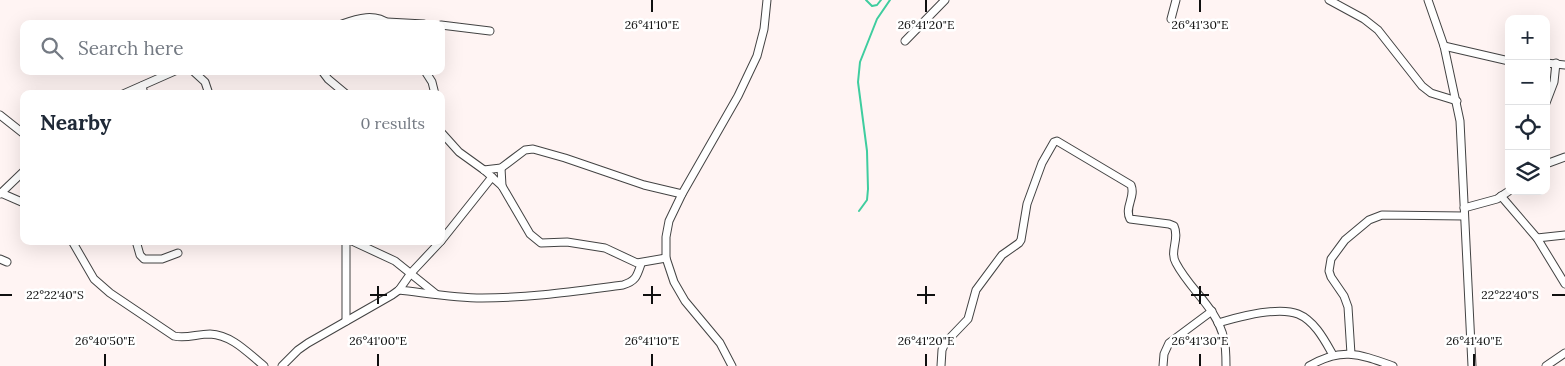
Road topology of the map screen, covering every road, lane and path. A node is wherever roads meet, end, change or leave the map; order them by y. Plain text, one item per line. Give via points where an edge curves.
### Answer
1 (768, 0) edge
2 (945, 0) edge
3 (1176, 0) edge
4 (1329, 0) edge
5 (1428, 0) edge
6 (1171, 19) dead end
7 (353, 20) edge
8 (381, 20) edge
9 (445, 25) edge
10 (490, 31) dead end
11 (905, 42) dead end
12 (1444, 46) junction
13 (1505, 60) edge
14 (1550, 63) edge
15 (1556, 63) junction
16 (1565, 65) edge
17 (168, 75) edge
18 (197, 75) edge
19 (326, 75) edge
20 (428, 75) edge
21 (143, 90) edge
22 (208, 90) edge
23 (340, 90) edge
24 (434, 90) edge
25 (1550, 92) edge
26 (1457, 101) junction
27 (0, 115) edge
28 (20, 131) edge
29 (445, 137) edge
30 (1565, 157) edge
31 (1550, 161) edge
32 (501, 168) junction
33 (484, 170) junction
34 (20, 174) edge
35 (492, 177) junction
36 (502, 186) junction
37 (0, 194) edge
38 (682, 194) junction
39 (1505, 194) edge
40 (1501, 196) junction
41 (20, 202) edge
42 (1464, 208) junction
43 (1464, 216) junction
44 (1565, 235) edge
45 (445, 236) edge
46 (1537, 238) junction
47 (75, 245) edge
48 (137, 245) edge
49 (346, 245) edge
50 (361, 245) edge
51 (437, 245) edge
52 (178, 253) dead end
53 (666, 258) junction
54 (641, 264) junction
55 (411, 273) junction
56 (1565, 284) edge
57 (399, 290) junction
58 (437, 295) junction
59 (1212, 312) junction
60 (346, 321) junction
61 (1218, 322) junction
62 (1565, 353) edge
63 (1164, 354) junction
64 (1351, 354) junction
65 (1333, 355) junction
66 (1325, 358) junction
67 (264, 366) edge
68 (282, 366) edge
69 (732, 366) edge
70 (941, 366) edge
71 (1157, 366) edge
72 (1163, 366) edge
73 (1226, 366) edge
74 (1308, 366) edge
75 (1321, 366) edge
76 (1393, 366) edge
77 (1472, 366) edge
78 (1546, 366) edge

1 - 38 street via 757,56
2 - 11 street
3 - 6 street
4 - 26 street via 1378,30 1422,86
5 - 12 street
7 - 8 street via 362,17
9 - 10 street
12 - 13 street
12 - 26 street
14 - 15 street
15 - 16 street
15 - 25 street
17 - 21 street
18 - 22 street
19 - 23 street
20 - 24 street
26 - 42 street
27 - 28 street
29 - 33 street via 458,152
30 - 31 street
32 - 33 street
32 - 36 street
32 - 38 street via 525,150 533,149 636,183
33 - 35 street
34 - 37 street
35 - 36 street
35 - 45 street
36 - 54 street via 530,234 541,243 567,242 604,248
37 - 41 street
38 - 53 street via 669,221
39 - 40 street
40 - 42 street
40 - 46 street
42 - 43 street
43 - 64 street via 1382,216 1369,220 1345,240 1331,259 1329,271 1348,307
43 - 77 street
44 - 46 street
46 - 56 street
47 - 67 street via 98,282 174,336 211,334 223,337
48 - 52 street via 144,259 162,259
49 - 60 street
50 - 55 street
51 - 55 street
53 - 54 street
53 - 69 street via 679,292 720,343
54 - 58 street via 636,278 623,285 532,297
55 - 57 street
55 - 58 street
57 - 58 street
57 - 60 street
59 - 61 street
59 - 63 street via 1169,342
59 - 70 street via 1175,263 1172,252 1177,235 1174,226 1130,218 1128,210 1134,191 1131,185 1057,140 1039,172 1027,204 1021,240 1002,255 976,290 968,319 944,343
60 - 68 street via 298,350
61 - 65 street via 1262,312 1298,314 1324,339
61 - 73 street via 1224,339
62 - 78 street
63 - 71 street
63 - 72 street
64 - 65 street
64 - 76 street
65 - 66 street
66 - 74 street
66 - 75 street

